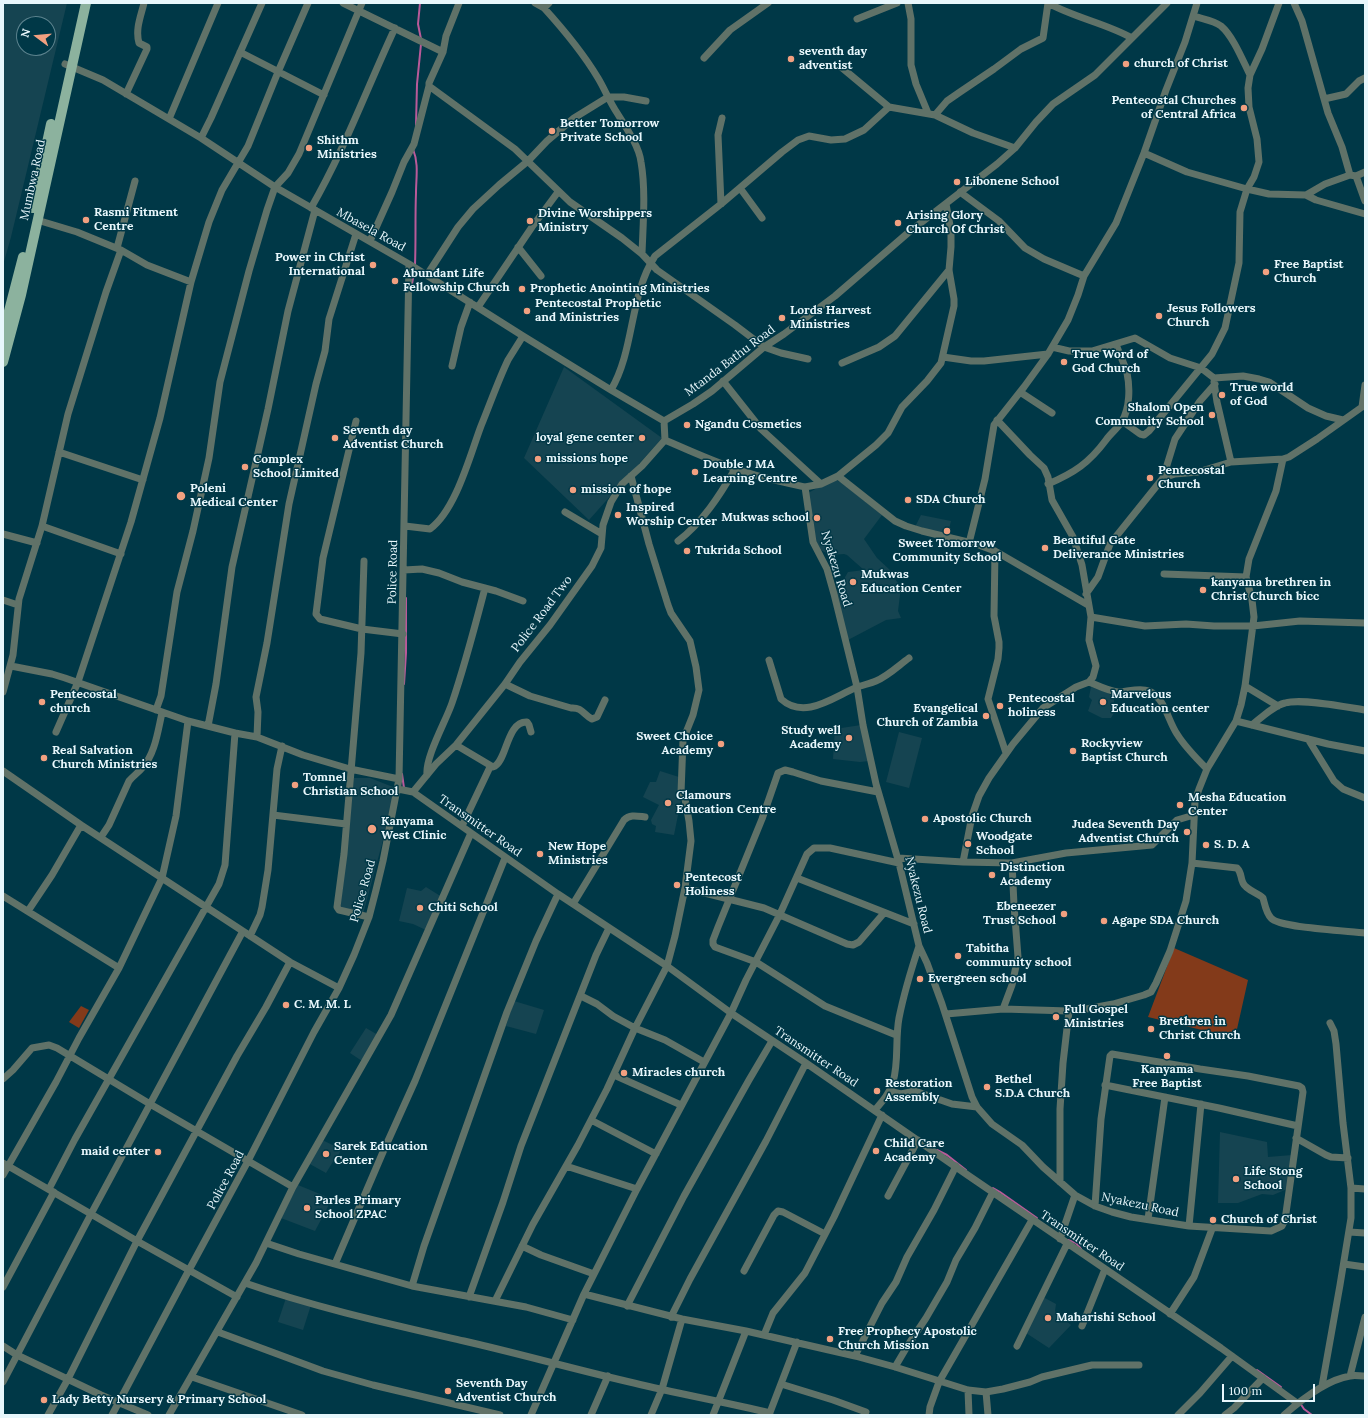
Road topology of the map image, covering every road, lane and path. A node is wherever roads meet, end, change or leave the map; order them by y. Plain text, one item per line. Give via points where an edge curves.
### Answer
1 (79, 3) edge
2 (86, 3) edge
3 (144, 3) edge
4 (218, 3) edge
5 (262, 3) edge
6 (308, 3) edge
7 (343, 3) edge
8 (362, 3) edge
9 (459, 3) edge
10 (535, 3) edge
11 (768, 3) edge
12 (897, 3) edge
13 (908, 3) edge
14 (1048, 3) edge
15 (1167, 3) edge
16 (1197, 3) edge
17 (1279, 3) edge
18 (1294, 3) edge
19 (546, 6) edge
20 (359, 10) junction
21 (1194, 16) junction
22 (857, 19) dead end
23 (395, 28) junction
24 (1132, 38) junction
25 (240, 52) junction
26 (443, 52) junction
27 (704, 58) dead end
28 (68, 65) junction
29 (841, 67) dead end
30 (278, 72) junction
31 (1250, 75) junction
32 (1365, 78) edge
33 (429, 86) junction
34 (126, 94) junction
35 (324, 95) junction
36 (608, 97) junction
37 (1324, 99) junction
38 (646, 101) dead end
39 (889, 107) junction
40 (932, 114) junction
41 (722, 118) dead end
42 (169, 119) junction
43 (201, 138) junction
44 (1015, 148) junction
45 (1144, 153) junction
46 (528, 161) junction
47 (239, 162) junction
48 (1365, 172) edge
49 (1353, 175) junction
50 (136, 181) dead end
51 (275, 187) junction
52 (740, 188) junction
53 (1247, 189) junction
54 (558, 192) junction
55 (960, 192) junction
56 (1306, 195) junction
57 (1365, 201) edge
58 (721, 204) junction
59 (946, 204) junction
60 (313, 209) junction
61 (1365, 214) edge
62 (762, 218) dead end
63 (37, 220) junction
64 (356, 234) junction
65 (370, 241) junction
66 (518, 247) junction
67 (119, 249) junction
68 (642, 254) junction
69 (650, 263) junction
70 (409, 264) junction
71 (950, 270) junction
72 (427, 275) junction
73 (541, 276) dead end
74 (1084, 276) junction
75 (191, 282) junction
76 (470, 302) junction
77 (478, 307) junction
78 (3, 334) edge
79 (523, 336) junction
80 (1116, 344) junction
81 (764, 347) junction
82 (1052, 347) junction
83 (1048, 354) junction
84 (943, 357) junction
85 (808, 359) dead end
86 (3, 362) edge
87 (842, 363) dead end
88 (452, 366) dead end
89 (1201, 368) junction
90 (722, 381) junction
91 (1214, 381) junction
92 (1365, 385) edge
93 (611, 390) junction
94 (1020, 392) junction
95 (1363, 406) edge
96 (1052, 413) dead end
97 (997, 420) junction
98 (1343, 420) junction
99 (356, 421) dead end
100 (664, 421) junction
101 (1122, 421) junction
102 (665, 440) junction
103 (59, 452) junction
104 (1283, 459) junction
105 (1231, 462) junction
106 (736, 469) junction
107 (631, 476) junction
108 (838, 476) junction
109 (1163, 478) junction
110 (144, 480) junction
111 (821, 484) junction
112 (1048, 484) junction
113 (804, 487) junction
114 (565, 512) dead end
115 (42, 526) junction
116 (405, 526) junction
117 (3, 534) edge
118 (602, 534) junction
119 (678, 541) dead end
120 (37, 543) junction
121 (969, 543) junction
122 (995, 551) junction
123 (121, 554) junction
124 (364, 561) dead end
125 (404, 570) junction
126 (1164, 574) dead end
127 (1246, 577) junction
128 (485, 588) junction
129 (1086, 594) junction
130 (3, 600) edge
131 (523, 601) dead end
132 (18, 605) junction
133 (1088, 605) junction
134 (1091, 617) junction
135 (1365, 623) edge
136 (1253, 626) junction
137 (362, 629) junction
138 (403, 634) junction
139 (909, 658) dead end
140 (769, 660) dead end
141 (11, 666) junction
142 (78, 682) junction
143 (1089, 682) junction
144 (505, 684) junction
145 (1245, 686) junction
146 (857, 687) junction
147 (3, 692) edge
148 (605, 700) dead end
149 (1278, 706) junction
150 (1365, 710) edge
151 (159, 711) junction
152 (188, 721) junction
153 (1236, 721) junction
154 (1252, 725) junction
155 (208, 726) junction
156 (56, 732) dead end
157 (531, 732) dead end
158 (235, 733) junction
159 (257, 737) junction
160 (1308, 739) junction
161 (456, 745) junction
162 (282, 746) junction
163 (1365, 751) edge
164 (1006, 753) junction
165 (490, 767) junction
166 (350, 769) junction
167 (1206, 769) junction
168 (3, 771) edge
169 (427, 774) junction
170 (399, 779) junction
171 (398, 789) junction
172 (413, 792) junction
173 (878, 792) junction
174 (1365, 798) edge
175 (273, 815) junction
176 (1194, 815) junction
177 (645, 818) dead end
178 (346, 824) junction
179 (81, 825) junction
180 (462, 826) junction
181 (471, 833) junction
182 (101, 837) junction
183 (505, 858) junction
184 (898, 860) junction
185 (963, 862) junction
186 (1012, 863) junction
187 (1192, 863) junction
188 (162, 878) junction
189 (797, 878) junction
190 (685, 888) junction
191 (558, 894) junction
192 (3, 896) edge
193 (730, 899) junction
194 (573, 904) junction
195 (206, 907) junction
196 (28, 911) junction
197 (884, 913) junction
198 (780, 914) junction
199 (369, 917) junction
200 (914, 924) junction
201 (609, 928) junction
202 (243, 931) junction
203 (1365, 933) edge
204 (250, 936) junction
205 (919, 946) junction
206 (290, 962) junction
207 (756, 962) junction
208 (667, 966) junction
209 (119, 968) junction
210 (339, 988) junction
211 (581, 996) junction
212 (1003, 1009) junction
213 (1069, 1011) junction
214 (731, 1013) junction
215 (946, 1014) junction
216 (1330, 1023) dead end
217 (636, 1028) junction
218 (896, 1035) junction
219 (772, 1041) junction
220 (70, 1055) junction
221 (704, 1062) junction
222 (806, 1063) junction
223 (614, 1075) junction
224 (3, 1079) edge
225 (109, 1079) junction
226 (1105, 1085) junction
227 (889, 1091) junction
228 (1164, 1096) junction
229 (150, 1104) junction
230 (1201, 1104) junction
231 (681, 1105) junction
232 (977, 1107) junction
233 (875, 1110) junction
234 (882, 1115) junction
235 (591, 1120) junction
236 (1298, 1126) junction
237 (197, 1130) junction
238 (1296, 1138) junction
239 (918, 1140) junction
240 (656, 1154) junction
241 (1348, 1158) junction
242 (248, 1161) junction
243 (6, 1165) edge
244 (566, 1166) junction
245 (956, 1166) junction
246 (3, 1175) edge
247 (1060, 1182) junction
248 (293, 1187) junction
249 (1351, 1188) junction
250 (637, 1189) junction
251 (1365, 1189) edge
252 (52, 1191) junction
253 (993, 1192) junction
254 (1075, 1195) junction
255 (888, 1196) dead end
256 (1095, 1206) junction
257 (91, 1214) junction
258 (1148, 1219) junction
259 (1032, 1220) junction
260 (1189, 1226) junction
261 (1212, 1229) junction
262 (1349, 1232) junction
263 (1365, 1233) edge
264 (826, 1234) junction
265 (1060, 1239) junction
266 (137, 1241) junction
267 (266, 1243) junction
268 (1067, 1244) junction
269 (522, 1246) junction
270 (335, 1264) junction
271 (1344, 1264) junction
272 (1365, 1267) edge
273 (1105, 1269) junction
274 (188, 1270) junction
275 (744, 1271) dead end
276 (594, 1274) junction
277 (245, 1283) junction
278 (412, 1286) junction
279 (3, 1287) edge
280 (584, 1294) junction
281 (237, 1297) junction
282 (469, 1297) junction
283 (495, 1301) junction
284 (627, 1306) junction
285 (1170, 1314) junction
286 (671, 1317) junction
287 (1365, 1317) edge
288 (682, 1319) junction
289 (573, 1320) junction
290 (1082, 1326) dead end
291 (746, 1331) junction
292 (218, 1332) junction
293 (764, 1335) junction
294 (1363, 1335) edge
295 (797, 1342) junction
296 (3, 1346) edge
297 (1017, 1346) dead end
298 (17, 1355) junction
299 (855, 1356) junction
300 (1232, 1356) junction
301 (554, 1364) junction
302 (1139, 1365) dead end
303 (895, 1367) junction
304 (192, 1376) junction
305 (608, 1376) junction
306 (1350, 1376) junction
307 (1365, 1376) edge
308 (1263, 1378) junction
309 (68, 1379) junction
310 (3, 1382) edge
311 (940, 1382) junction
312 (781, 1384) junction
313 (1322, 1386) junction
314 (662, 1389) junction
315 (968, 1390) junction
316 (986, 1392) junction
317 (719, 1401) junction
318 (119, 1403) junction
319 (1297, 1403) junction
320 (866, 1412) dead end
321 (769, 1414) edge
322 (48, 1415) edge
323 (112, 1415) edge
324 (148, 1415) edge
325 (169, 1415) edge
326 (302, 1415) edge
327 (500, 1415) edge
328 (531, 1415) edge
329 (591, 1415) edge
330 (651, 1415) edge
331 (713, 1415) edge
332 (929, 1415) edge
333 (969, 1415) edge
334 (988, 1415) edge
335 (1178, 1415) edge
336 (1225, 1415) edge
337 (1284, 1415) edge

1 - 28 main road, Mumbwa Road
2 - 28 main road, Mumbwa Road
3 - 34 street via 138,26 138,39 147,46 147,49
4 - 42 street
5 - 25 street
6 - 30 street
7 - 20 street
8 - 20 street
9 - 26 street via 446,36
10 - 19 street
11 - 27 street via 730,30
12 - 22 street
13 - 40 street via 911,19 911,65 916,84
14 - 24 street
14 - 40 street via 1043,38 1021,49
15 - 24 street, Mtanda Bathu Road
16 - 21 street
17 - 31 street via 1260,56
18 - 37 street via 1302,21
19 - 36 street via 571,38
20 - 23 street
20 - 35 street
21 - 31 street via 1222,27
21 - 45 street
23 - 26 street
23 - 60 street
24 - 44 street, Mtanda Bathu Road via 1095,75 1053,104
25 - 30 street
25 - 43 street
26 - 33 street
28 - 34 street, Mbasela Road via 103,80
28 - 63 main road, Mumbwa Road
28 - 78 main road, Mumbwa Road
29 - 39 street
30 - 35 street
30 - 47 street
31 - 53 street via 1248,97 1260,156 1257,170
32 - 37 street via 1346,94
33 - 46 street via 500,137
33 - 65 street via 414,144
34 - 42 street, Mbasela Road
35 - 51 street via 293,166
36 - 38 street
36 - 46 street via 574,118
36 - 68 street via 631,135 641,160
37 - 49 street
39 - 40 street
39 - 52 street via 864,130 846,140 809,136 798,140
40 - 44 street via 973,134
41 - 58 street via 718,135
42 - 43 street, Mbasela Road
43 - 47 street, Mbasela Road
44 - 55 street, Mtanda Bathu Road
45 - 53 street via 1187,172
45 - 74 street via 1116,223
46 - 54 street
46 - 72 street via 473,209 458,227
47 - 51 street, Mbasela Road
47 - 75 street via 217,200
48 - 49 street
49 - 56 street via 1325,184
49 - 57 street
50 - 67 street
51 - 60 street, Mbasela Road
51 - 151 street via 249,271 220,382 209,458 177,592
52 - 58 street
52 - 62 street
53 - 56 street via 1283,195
53 - 89 street via 1240,212 1239,263 1225,328 1212,354
54 - 66 street
54 - 68 street
55 - 59 street, Mtanda Bathu Road
55 - 74 street via 999,221 1025,248
56 - 61 street
58 - 69 street via 660,252
59 - 71 street via 952,247
59 - 81 street, Mtanda Bathu Road via 835,296
60 - 64 street, Mbasela Road
60 - 155 street via 232,567
63 - 67 street via 77,232
63 - 86 main road, Mumbwa Road
64 - 65 street, Mbasela Road
64 - 159 street via 329,319 325,352 289,504 256,697
65 - 70 street, Mbasela Road
66 - 73 street
66 - 77 street
67 - 75 street via 152,267
67 - 103 street via 68,414
68 - 69 street
69 - 81 street
69 - 93 street via 624,360
70 - 72 street, Mbasela Road
70 - 116 street, Police Road
71 - 84 street via 954,306
71 - 87 street via 895,336 879,347
72 - 76 street, Mbasela Road
74 - 82 street via 1068,320
75 - 110 street
76 - 77 street, Mbasela Road
76 - 88 street
77 - 79 street, Mbasela Road
79 - 93 street, Mbasela Road
79 - 116 street via 508,361 450,505 430,529
80 - 82 street via 1079,352
80 - 89 street via 1135,338 1170,358
80 - 101 street via 1127,372 1129,387 1128,404
81 - 85 street
81 - 90 street, Mtanda Bathu Road
82 - 83 street
83 - 84 street via 984,361
83 - 94 street
84 - 108 street via 927,381 902,407 885,437
89 - 91 street
89 - 101 street via 1159,421 1144,435
90 - 100 street, Mtanda Bathu Road via 712,391
90 - 111 street via 761,429
91 - 98 street via 1243,376 1259,379 1308,408
91 - 105 street
91 - 109 street via 1175,439
92 - 95 street
93 - 100 street, Mbasela Road
94 - 96 street
94 - 97 street
95 - 98 street
97 - 112 street via 1044,468
97 - 121 street
98 - 104 street via 1312,443
99 - 137 street via 323,558 316,614 320,619
100 - 102 street
101 - 112 street via 1089,461 1070,475
102 - 106 street
102 - 107 street, Police Road Two
103 - 110 street
103 - 115 street
104 - 105 street
104 - 127 street via 1276,491 1249,559
105 - 109 street via 1198,472 1179,473
106 - 113 street
106 - 119 street via 722,493
107 - 118 street, Police Road Two via 622,484 611,502
107 - 190 street via 671,614 690,641 696,667 699,690 683,740 681,793 685,799 690,841
108 - 111 street
108 - 121 street via 900,523
109 - 129 street via 1110,544 1098,577
110 - 123 street
111 - 113 street
112 - 129 street via 1055,507 1068,526 1077,548
113 - 146 street, Nyakezu Road via 814,542 830,579
114 - 118 street
115 - 120 street
115 - 123 street
116 - 125 street, Police Road
117 - 120 street
118 - 144 street, Police Road Two via 601,548 592,566
120 - 132 street
121 - 122 street
122 - 133 street
122 - 164 street via 994,616 999,642 998,659 988,699
123 - 142 street
124 - 137 street
125 - 128 street via 422,569
125 - 138 street, Police Road
126 - 127 street
127 - 136 street via 1254,608
128 - 131 street
128 - 169 street via 454,697 431,755
129 - 133 street
130 - 132 street
132 - 141 street
133 - 134 street
134 - 136 street via 1146,626
134 - 143 street via 1089,640 1096,666
135 - 136 street via 1300,621
136 - 145 street
137 - 138 street
137 - 166 street
138 - 170 street, Police Road
139 - 146 street via 883,677
140 - 146 street via 781,699 797,707 813,708
141 - 142 street
141 - 147 street
142 - 151 street
142 - 156 street
143 - 164 street via 1043,708
143 - 167 street via 1113,691 1149,691 1156,696 1180,739
144 - 148 street via 530,696 582,710 592,719 597,718
144 - 161 street, Police Road Two
145 - 149 street
145 - 153 street
146 - 173 street, Nyakezu Road
149 - 150 street via 1299,701
149 - 154 street
151 - 152 street
151 - 182 street via 148,760 129,781
152 - 155 street
152 - 188 street via 176,816
153 - 154 street
153 - 167 street
154 - 160 street
155 - 158 street
157 - 165 street via 527,722 520,724 512,733 498,765
158 - 159 street
158 - 195 street via 225,865 219,884
159 - 162 street
160 - 163 street
160 - 174 street via 1334,781 1343,789
161 - 165 street
161 - 169 street, Police Road Two
162 - 166 street
162 - 175 street
164 - 185 street via 979,796 972,816
165 - 180 street
166 - 170 street
166 - 178 street
167 - 176 street via 1195,801
168 - 179 street
169 - 172 street, Police Road Two
170 - 171 street, Police Road
171 - 172 street, Transmitter Road
171 - 199 street, Police Road
172 - 180 street, Transmitter Road
173 - 184 street, Nyakezu Road
173 - 193 street via 821,781 785,770 778,773
175 - 178 street
175 - 204 street via 262,907
176 - 186 street via 1177,820 1152,845 1066,853
176 - 187 street
177 - 194 street via 632,816 624,820
178 - 199 street via 337,909
179 - 182 street
179 - 196 street
180 - 181 street, Transmitter Road
181 - 183 street, Transmitter Road
181 - 248 street via 391,1015
182 - 188 street
183 - 191 street, Transmitter Road
183 - 270 street via 415,1082
184 - 185 street
184 - 189 street via 830,848 814,848 807,854
184 - 200 street, Nyakezu Road
185 - 186 street
186 - 212 street via 1018,957
187 - 203 street via 1237,868 1245,886 1263,898 1268,914 1275,922
187 - 213 street via 1179,926 1151,992 1107,1006
188 - 195 street
188 - 209 street
189 - 197 street
189 - 198 street
190 - 193 street
190 - 208 street via 676,936
191 - 194 street, Transmitter Road
191 - 278 street via 507,1012
192 - 196 street
193 - 198 street
193 - 207 street via 715,933 713,944 725,952
194 - 201 street, Transmitter Road
195 - 202 street
195 - 225 street
196 - 209 street
197 - 198 street via 854,945
197 - 200 street
198 - 207 street
199 - 210 street, Police Road
200 - 205 street, Nyakezu Road
201 - 208 street, Transmitter Road
201 - 211 street
202 - 204 street
202 - 229 street
204 - 206 street
205 - 215 street, Nyakezu Road
205 - 218 street via 905,991
206 - 210 street
206 - 237 street
207 - 214 street
207 - 218 street via 825,1006
208 - 214 street, Transmitter Road
208 - 217 street
209 - 220 street
210 - 242 street, Police Road
211 - 217 street
211 - 282 street via 521,1146
212 - 213 street
212 - 215 street
213 - 247 street via 1060,1109
214 - 219 street, Transmitter Road
214 - 221 street
215 - 232 street, Nyakezu Road
216 - 241 street via 1336,1044
217 - 221 street via 665,1040
217 - 223 street
218 - 227 street via 895,1070
219 - 222 street, Transmitter Road
219 - 284 street via 684,1196
220 - 224 street via 49,1045 37,1046 32,1048
220 - 225 street
220 - 243 street
221 - 231 street
222 - 233 street, Transmitter Road
222 - 286 street
223 - 231 street
223 - 235 street
225 - 229 street
225 - 252 street via 75,1139
226 - 228 street
226 - 236 street via 1112,1054 1299,1086 1303,1092
226 - 256 street
227 - 232 street via 901,1094 921,1092 952,1104
227 - 233 street
228 - 230 street
228 - 258 street
229 - 237 street
229 - 257 street
230 - 236 street
230 - 260 street
231 - 240 street
232 - 247 street, Nyakezu Road via 992,1124 1022,1144
233 - 234 street, Transmitter Road
234 - 239 street, Transmitter Road
234 - 264 street
235 - 240 street
235 - 244 street
236 - 238 street
237 - 242 street
237 - 266 street
238 - 241 street via 1331,1157
238 - 261 street, Nyakezu Road via 1282,1226 1271,1232
239 - 245 street, Transmitter Road
239 - 255 street
240 - 250 street
241 - 249 street
242 - 248 street
242 - 274 street, Police Road
243 - 246 street
243 - 252 street
244 - 250 street
244 - 269 street
245 - 253 street, Transmitter Road
245 - 299 street
247 - 254 street, Nyakezu Road
248 - 267 street
249 - 251 street
249 - 262 street
250 - 276 street
252 - 257 street
252 - 279 street
253 - 259 street, Transmitter Road
253 - 303 street via 947,1282
254 - 256 street, Nyakezu Road
254 - 265 street
256 - 258 street, Nyakezu Road
257 - 266 street
257 - 298 street
258 - 260 street, Nyakezu Road
259 - 265 street, Transmitter Road
259 - 311 street
260 - 261 street, Nyakezu Road
261 - 285 street via 1194,1277
262 - 263 street
262 - 271 street
264 - 275 street via 778,1210
264 - 293 street via 805,1273 773,1313
265 - 268 street, Transmitter Road
266 - 274 street
266 - 309 street
267 - 270 street
267 - 277 street
268 - 273 street, Transmitter Road
268 - 297 street
269 - 276 street
269 - 283 street
270 - 278 street
271 - 272 street
271 - 313 street
273 - 285 street, Transmitter Road
273 - 290 street
274 - 281 street
274 - 318 street, Police Road
276 - 280 street
277 - 281 street
277 - 301 street via 353,1316
278 - 282 street
280 - 284 street
280 - 289 street
281 - 292 street
282 - 283 street
283 - 289 street
284 - 286 street
285 - 300 street, Transmitter Road
286 - 288 street
287 - 294 street
288 - 291 street
288 - 314 street
289 - 301 street
291 - 293 street
291 - 317 street
292 - 304 street
292 - 327 street via 323,1371
293 - 295 street
294 - 306 street
295 - 299 street
295 - 312 street
296 - 298 street
298 - 309 street
298 - 310 street
299 - 303 street
300 - 308 street, Transmitter Road
300 - 335 street
301 - 305 street
301 - 328 street
302 - 316 street via 1092,1365
303 - 311 street
304 - 325 street
304 - 326 street
305 - 314 street
305 - 329 street
306 - 307 street
306 - 313 street
308 - 319 street, Transmitter Road
308 - 336 street
309 - 318 street
309 - 322 street
311 - 315 street
311 - 332 street
312 - 320 street
312 - 321 street
313 - 319 street
314 - 317 street
314 - 330 street
315 - 316 street
315 - 333 street
316 - 334 street
317 - 321 street
317 - 331 street
318 - 323 street, Police Road
318 - 324 street
319 - 337 street

